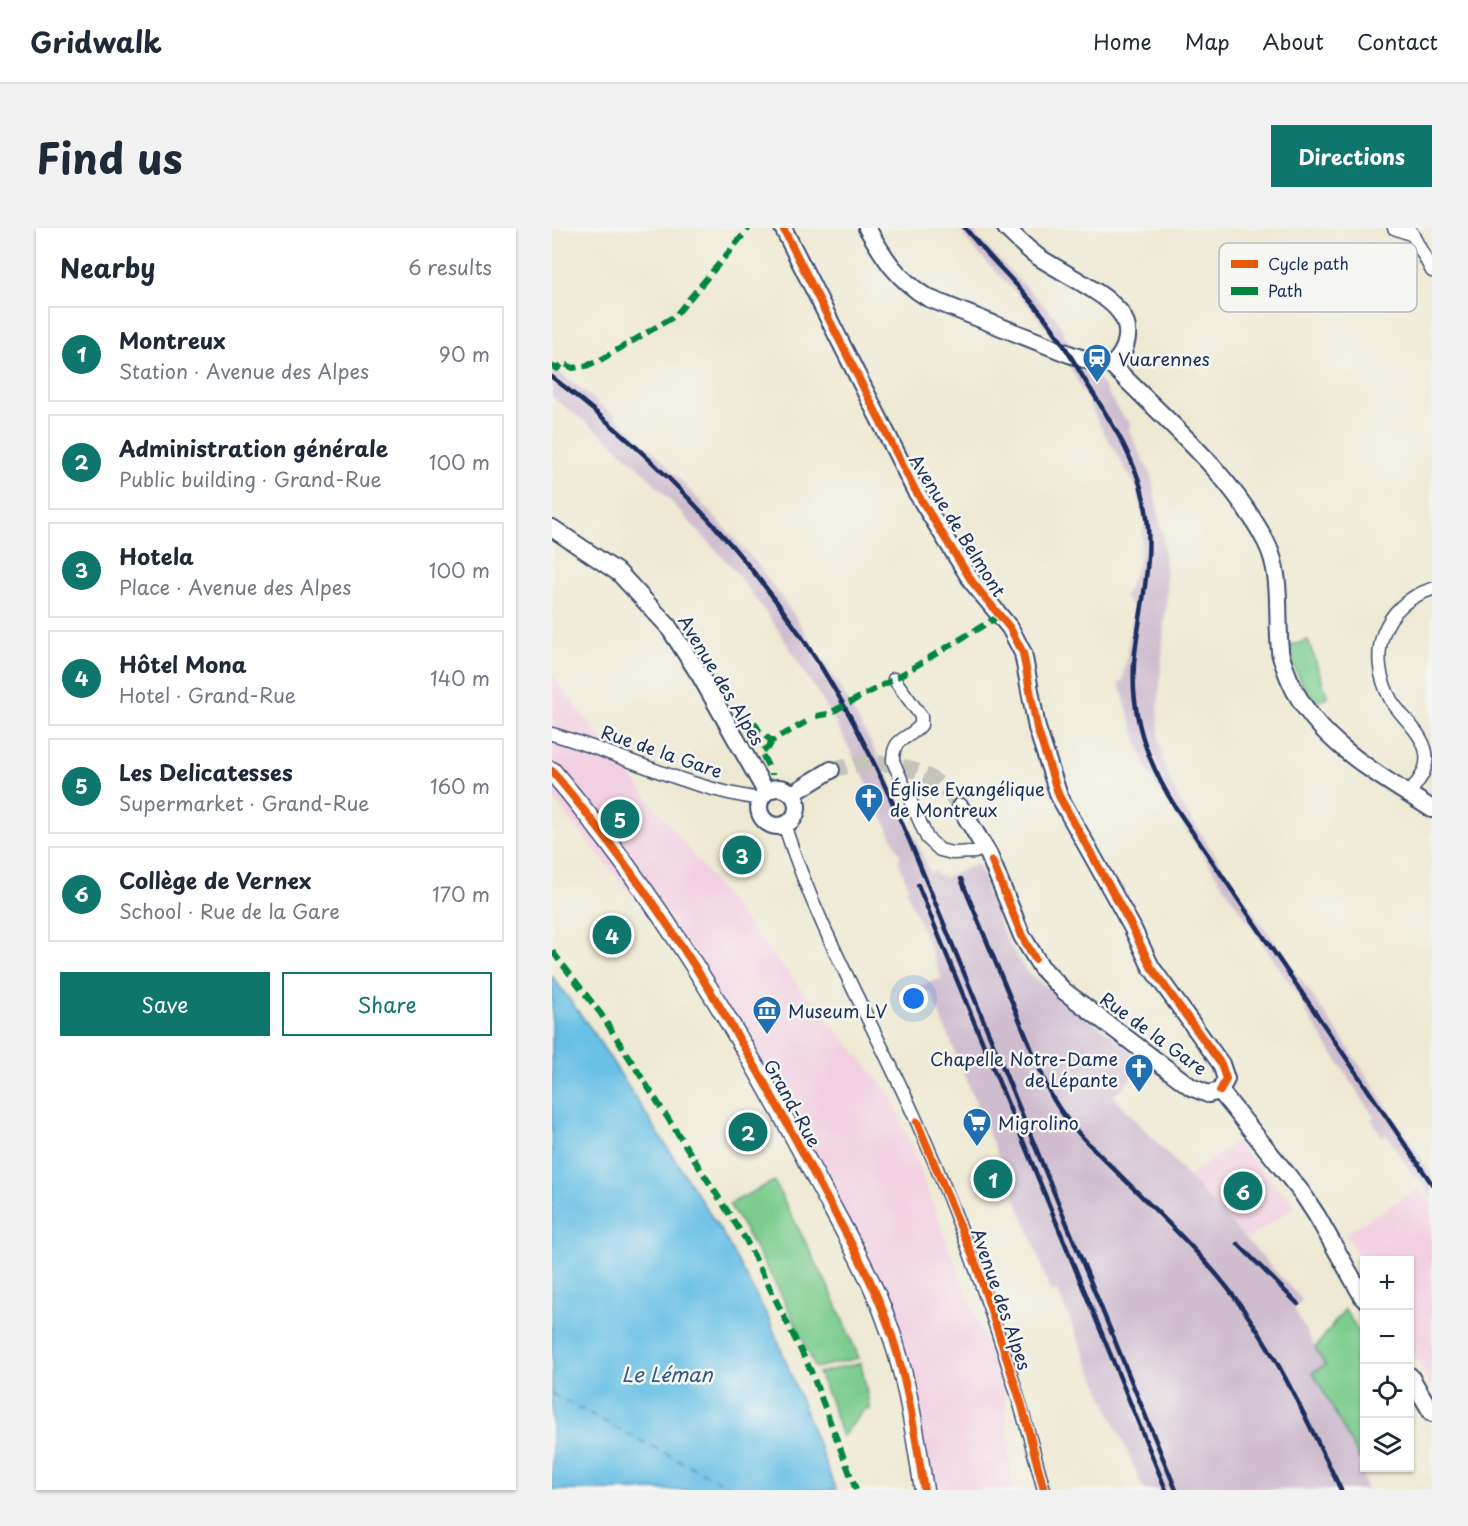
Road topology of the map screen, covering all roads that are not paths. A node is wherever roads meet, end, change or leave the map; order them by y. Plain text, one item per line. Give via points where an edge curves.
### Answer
1 (783, 228) edge
2 (867, 228) edge
3 (1006, 228) edge
4 (1394, 228) edge
5 (1411, 231) edge
6 (1429, 265) edge
7 (1112, 364) junction
8 (552, 528) edge
9 (1432, 589) edge
10 (894, 679) dead end
11 (552, 734) edge
12 (831, 770) tunnel mouth
13 (552, 771) edge
14 (792, 794) junction
15 (1409, 794) junction
16 (763, 795) junction
17 (960, 807) tunnel mouth
18 (1432, 809) edge
19 (784, 824) junction
20 (985, 848) junction
21 (1221, 1091) junction
22 (1360, 1290) edge
23 (1414, 1383) edge
24 (1432, 1413) edge
25 (924, 1490) edge
26 (1044, 1490) edge

1 - 21 street, Avenue de Belmont via 915,490 973,583 1019,644 1037,728 1059,796 1151,966 1221,1064 1226,1079
2 - 7 street via 887,263 909,286 928,298 1069,354 1101,365
3 - 7 street via 1035,255 1108,301 1121,314 1126,347
4 - 5 street
5 - 6 street
7 - 15 street via 1201,452 1232,489 1268,545 1275,573 1280,654 1293,689 1310,717 1353,757
8 - 16 street, Avenue des Alpes via 619,573 668,626 701,677
9 - 15 street via 1415,596 1394,613 1381,640 1381,668 1387,692 1422,742 1426,754 1424,771
10 - 20 street via 921,716 921,725 915,732 897,742 893,761 927,838 940,850 952,853
11 - 16 street, Rue de la Gare via 734,795
12 - 14 street
13 - 25 main road, Grand-Rue via 654,903 759,1070 806,1158 888,1324
14 - 16 street via 776,788
14 - 19 street via 796,810
15 - 18 street
16 - 19 street via 759,811 766,821
17 - 20 street, Rue de la Gare
19 - 26 street, Avenue des Alpes via 806,887 917,1122 977,1267 1022,1406
20 - 21 street, Rue de la Gare via 1022,936 1050,977 1191,1087 1208,1094
21 - 22 street, Rue de la Gare via 1307,1200
23 - 24 street

